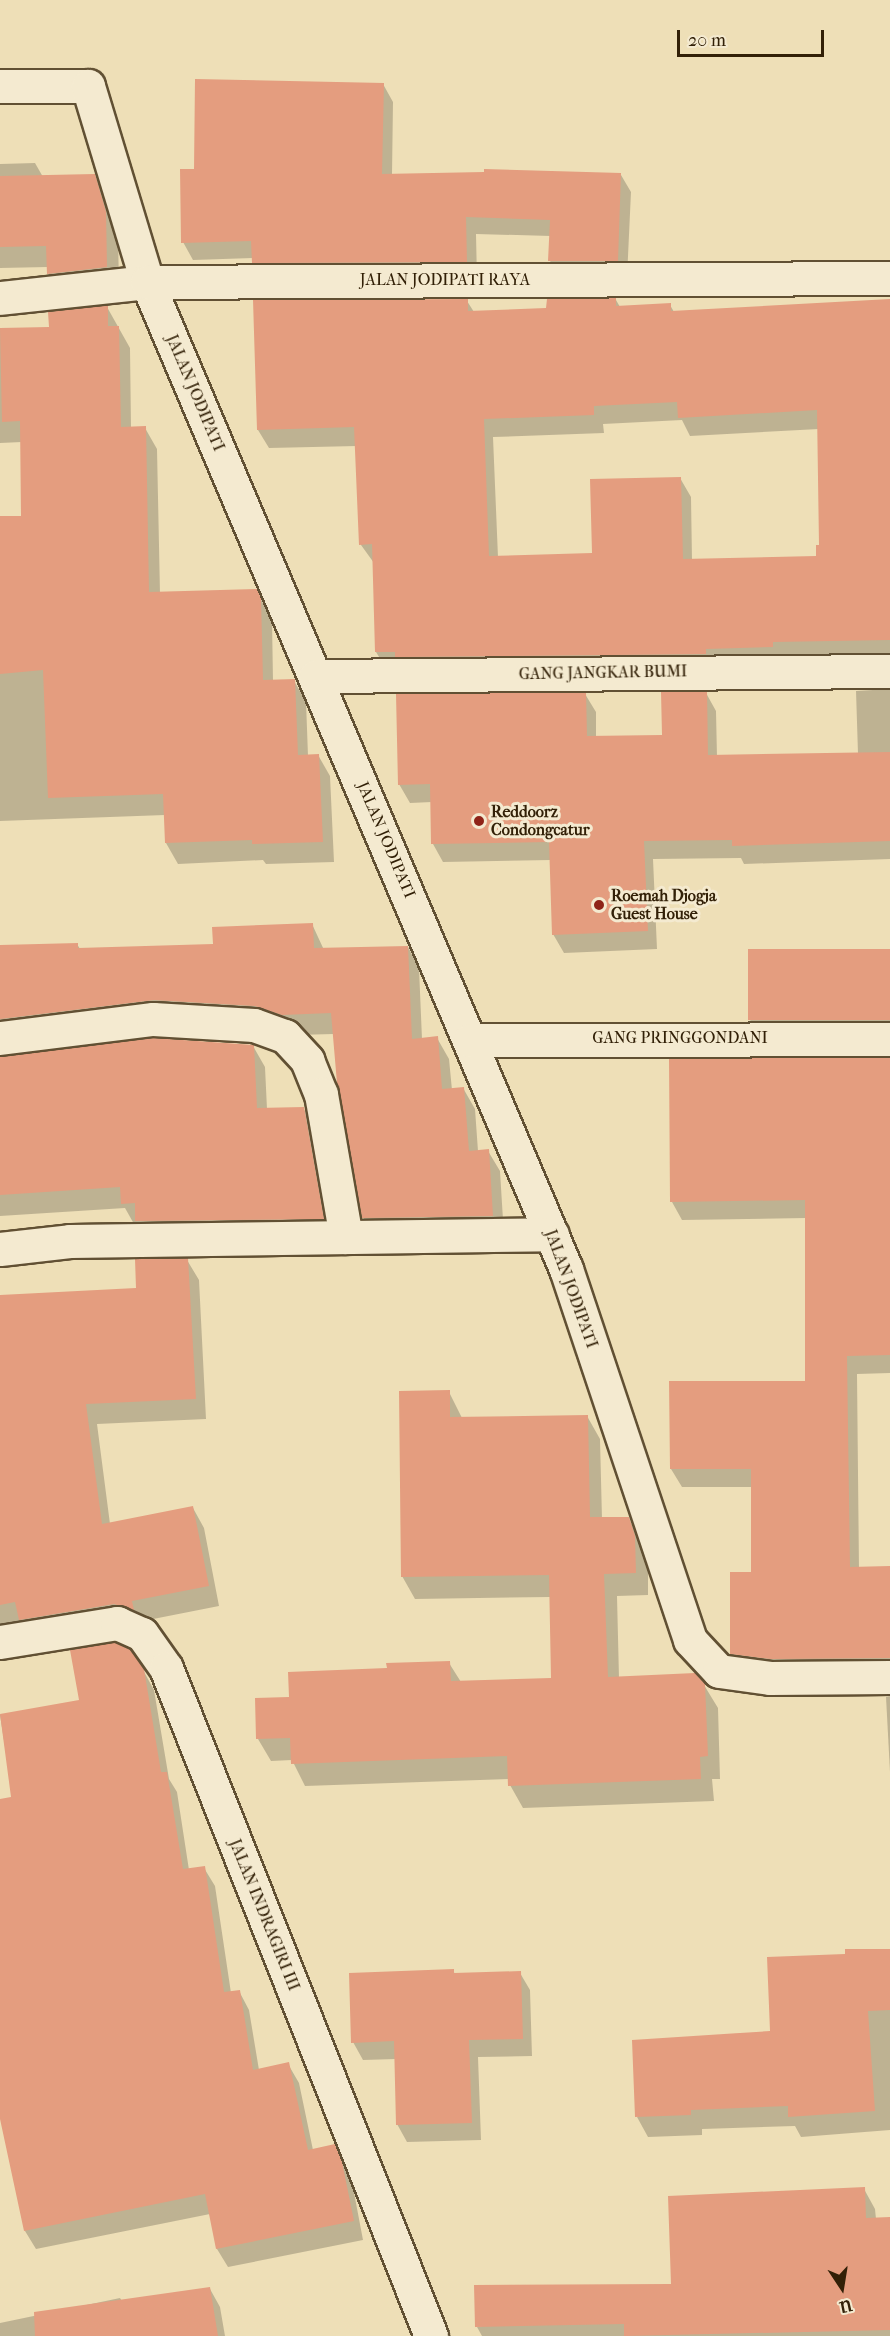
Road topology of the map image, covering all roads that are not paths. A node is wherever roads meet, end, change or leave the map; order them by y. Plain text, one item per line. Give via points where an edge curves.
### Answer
1 (0, 86) edge
2 (890, 278) edge
3 (147, 282) junction
4 (0, 298) edge
5 (890, 671) edge
6 (316, 676) junction
7 (0, 1038) edge
8 (890, 1039) edge
9 (470, 1040) junction
10 (552, 1234) junction
11 (346, 1237) junction
12 (0, 1249) edge
13 (0, 1642) edge
14 (890, 1677) edge
15 (430, 2336) edge

1 - 3 street, JALAN JODIPATI via 88,86
2 - 3 street, JALAN JODIPATI RAYA
3 - 4 street, JALAN JODIPATI RAYA
3 - 6 street, JALAN JODIPATI
5 - 6 street, GANG JANGKAR BUMI
6 - 9 street, JALAN JODIPATI
7 - 11 street via 153,1019 254,1025 285,1036 307,1060 321,1094
8 - 9 street, GANG PRINGGONDANI
9 - 10 street, JALAN JODIPATI
10 - 11 street
10 - 14 street, JALAN JODIPATI via 690,1640 719,1671 770,1678
11 - 12 street via 70,1241
13 - 15 street, JALAN INDRAGIRI III via 117,1623 142,1634 166,1668

